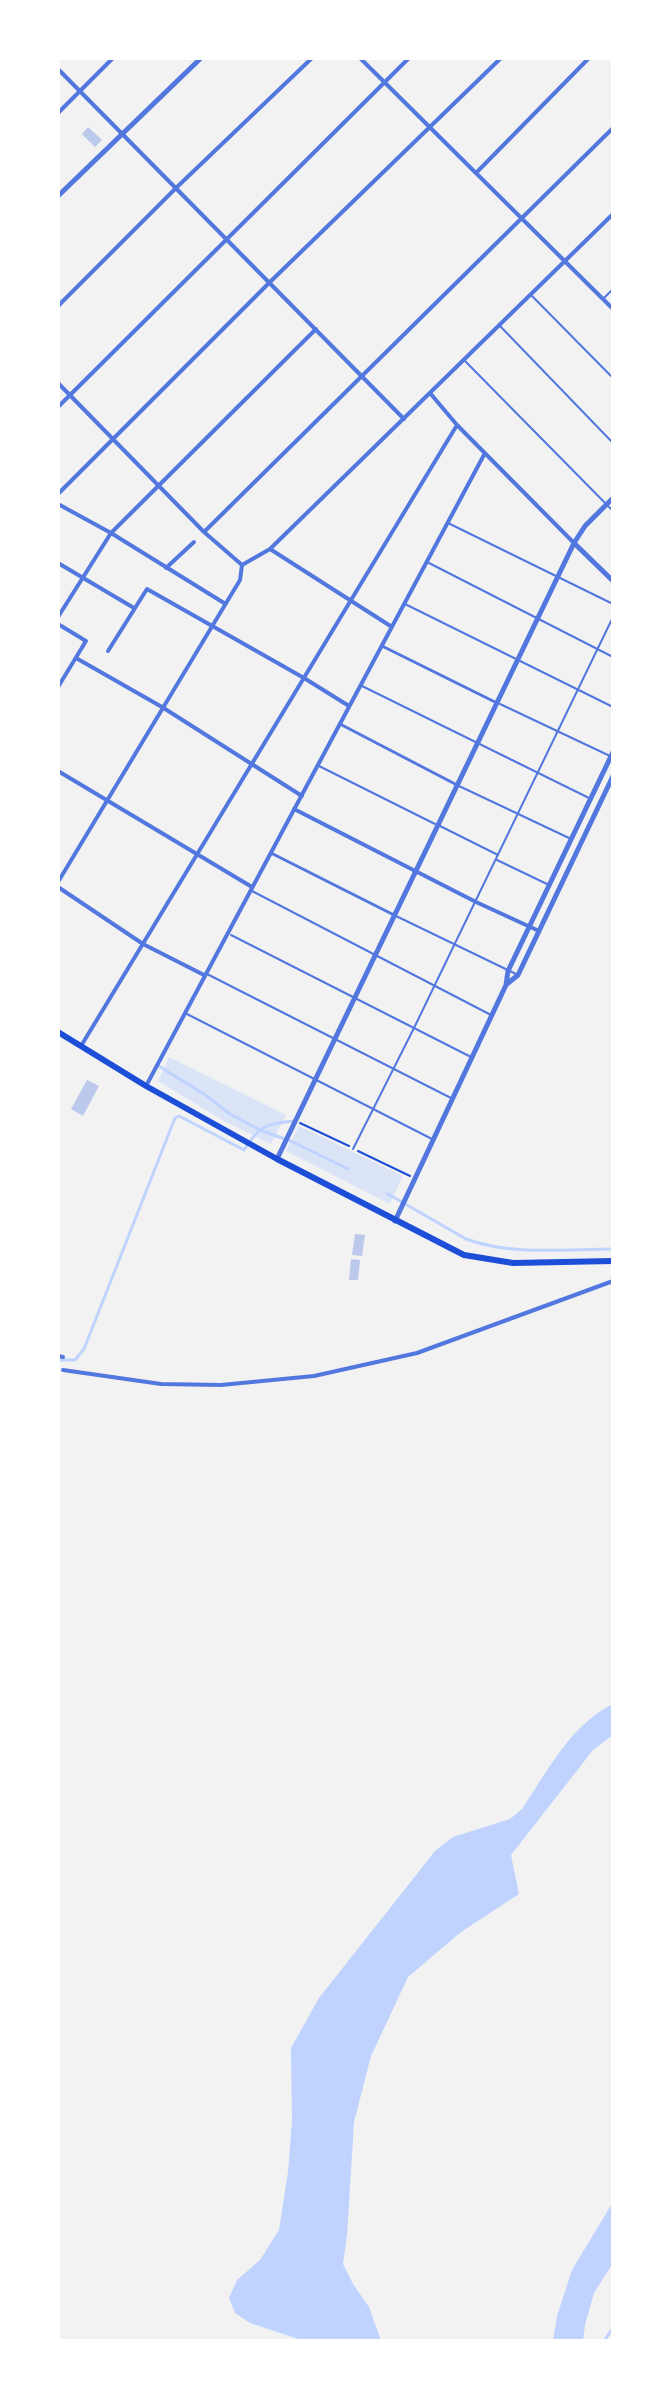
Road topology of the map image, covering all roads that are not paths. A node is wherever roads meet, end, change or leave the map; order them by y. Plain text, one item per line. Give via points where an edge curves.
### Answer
1 (113, 58) edge
2 (201, 58) edge
3 (312, 58) edge
4 (360, 58) edge
5 (409, 58) edge
6 (501, 58) edge
7 (589, 58) edge
8 (58, 69) edge
9 (385, 82) junction
10 (80, 91) junction
11 (58, 113) edge
12 (430, 128) junction
13 (613, 128) edge
14 (121, 134) junction
15 (476, 174) junction
16 (177, 187) junction
17 (58, 196) edge
18 (613, 214) edge
19 (520, 219) junction
20 (227, 238) junction
21 (564, 262) junction
22 (270, 282) junction
23 (613, 289) edge
24 (531, 295) junction
25 (603, 299) junction
26 (58, 306) edge
27 (613, 309) edge
28 (499, 325) junction
29 (316, 329) junction
30 (463, 360) junction
31 (362, 376) junction
32 (613, 378) edge
33 (58, 383) edge
34 (430, 393) junction
35 (70, 396) junction
36 (58, 407) edge
37 (404, 419) junction
38 (457, 425) junction
39 (113, 439) junction
40 (613, 443) edge
41 (485, 453) junction
42 (159, 486) junction
43 (58, 494) edge
44 (613, 498) edge
45 (58, 504) edge
46 (607, 504) junction
47 (613, 511) edge
48 (447, 523) junction
49 (204, 532) junction
50 (111, 533) junction
51 (194, 542) dead end
52 (574, 543) junction
53 (270, 549) junction
54 (427, 562) junction
55 (58, 563) edge
56 (242, 565) junction
57 (166, 568) junction
58 (82, 577) junction
59 (557, 577) junction
60 (613, 581) edge
61 (350, 602) junction
62 (404, 603) junction
63 (225, 604) junction
64 (613, 604) edge
65 (134, 608) junction
66 (58, 617) edge
67 (613, 617) edge
68 (538, 618) junction
69 (58, 624) edge
70 (212, 627) junction
71 (392, 627) junction
72 (382, 646) junction
73 (597, 649) junction
74 (108, 651) dead end
75 (613, 657) edge
76 (76, 658) junction
77 (518, 659) junction
78 (304, 678) junction
79 (360, 685) junction
80 (58, 687) edge
81 (578, 689) junction
82 (497, 703) junction
83 (349, 706) junction
84 (162, 707) junction
85 (613, 707) edge
86 (340, 724) junction
87 (557, 732) junction
88 (477, 743) junction
89 (612, 755) edge
90 (252, 764) junction
91 (317, 766) junction
92 (58, 771) edge
93 (537, 773) junction
94 (613, 776) edge
95 (457, 785) junction
96 (302, 796) junction
97 (590, 799) junction
98 (106, 800) junction
99 (294, 809) junction
100 (517, 815) junction
101 (438, 825) junction
102 (572, 839) junction
103 (581, 842) junction
104 (271, 853) junction
105 (197, 855) junction
106 (498, 855) junction
107 (496, 860) junction
108 (416, 871) junction
109 (58, 884) edge
110 (550, 885) junction
111 (252, 889) junction
112 (476, 902) junction
113 (394, 915) junction
114 (529, 927) junction
115 (539, 931) junction
116 (228, 933) junction
117 (143, 944) junction
118 (455, 945) junction
119 (375, 955) junction
120 (508, 971) junction
121 (206, 974) junction
122 (518, 975) junction
123 (506, 985) junction
124 (434, 986) junction
125 (355, 997) junction
126 (185, 1013) junction
127 (492, 1015) junction
128 (414, 1028) junction
129 (58, 1032) edge
130 (335, 1038) junction
131 (81, 1046) junction
132 (472, 1058) junction
133 (394, 1069) junction
134 (315, 1080) junction
135 (146, 1086) junction
136 (452, 1098) junction
137 (373, 1110) junction
138 (433, 1139) junction
139 (353, 1149) dead end
140 (277, 1159) junction
141 (395, 1221) junction
142 (613, 1261) edge
143 (613, 1281) edge
144 (63, 1370) dead end

1 - 10 street
2 - 14 street
3 - 16 street
4 - 9 street
5 - 9 street
6 - 12 street
7 - 15 street
8 - 10 street
9 - 12 street
9 - 20 street
10 - 11 street
10 - 14 street
12 - 15 street
12 - 22 street
13 - 19 street
14 - 16 street
14 - 17 street
15 - 19 street
16 - 20 street
16 - 26 street
18 - 21 street
19 - 21 street
19 - 31 street
20 - 22 street
20 - 35 street
21 - 24 street
21 - 25 street
22 - 29 street
22 - 39 street
23 - 25 lane
24 - 28 street
24 - 32 lane
25 - 27 street
28 - 30 street
28 - 40 lane
29 - 31 street
29 - 42 street
30 - 34 street
30 - 46 lane
31 - 37 street
31 - 49 street
33 - 35 street
34 - 37 street
34 - 38 street
35 - 36 street
35 - 39 street
37 - 53 street
38 - 41 street
38 - 61 street
39 - 42 street
39 - 43 street
41 - 48 street
41 - 52 street
42 - 49 street
42 - 50 street
44 - 46 street
45 - 50 street
46 - 47 lane
46 - 52 street
48 - 54 street
48 - 59 lane
49 - 56 street
50 - 57 street
50 - 58 street
51 - 57 street
52 - 59 street
52 - 60 street
53 - 56 street
53 - 61 street
54 - 62 street
54 - 68 lane
55 - 58 street
56 - 63 street via 240,580
57 - 63 street
58 - 65 street
58 - 66 street
59 - 64 lane
59 - 68 street
61 - 71 street
61 - 78 street
62 - 71 street
62 - 77 lane
63 - 70 street
65 - 70 street via 147,589
65 - 74 street
67 - 73 lane
68 - 73 lane
68 - 77 street
69 - 76 street via 86,641
70 - 78 street
70 - 84 street
71 - 72 street
72 - 79 street
72 - 82 street
73 - 75 lane
73 - 81 lane
76 - 80 street
76 - 84 street
77 - 81 lane
77 - 82 street
78 - 83 street
78 - 90 street
79 - 83 street
79 - 88 lane
81 - 85 lane
81 - 87 lane
82 - 87 lane
82 - 88 street
83 - 86 street
84 - 90 street
84 - 98 street
86 - 91 street
86 - 95 street
87 - 89 lane
87 - 93 lane
88 - 93 lane
88 - 95 street
89 - 97 street
90 - 96 street
90 - 105 street
91 - 96 street
91 - 101 lane
92 - 98 street
93 - 97 lane
93 - 100 lane
94 - 103 street
95 - 100 lane
95 - 101 street
96 - 99 street
97 - 102 street
98 - 105 street
98 - 109 street
99 - 104 street
99 - 108 street
100 - 102 lane
100 - 106 lane
101 - 106 lane
101 - 108 street
102 - 103 lane
102 - 110 street
103 - 115 street
104 - 111 street
104 - 113 street
105 - 111 street
105 - 117 street
106 - 107 lane
107 - 110 lane
107 - 112 lane
108 - 112 street
108 - 113 street
109 - 117 street
110 - 114 street
111 - 116 street
111 - 119 lane
112 - 114 street
112 - 118 lane
113 - 118 lane
113 - 119 street
114 - 115 street
114 - 120 street
115 - 122 street
116 - 121 street
116 - 125 lane
117 - 121 street
117 - 131 street
118 - 120 lane
118 - 124 lane
119 - 124 lane
119 - 125 street
120 - 122 lane
120 - 123 street
121 - 126 street
121 - 130 lane
122 - 123 street
123 - 127 street
124 - 127 lane
124 - 128 lane
125 - 128 lane
125 - 130 street
126 - 134 lane
126 - 135 street
127 - 132 street
128 - 132 lane
128 - 133 lane
129 - 131 main road
130 - 133 lane
130 - 134 street
131 - 135 main road
132 - 136 street
133 - 136 lane
133 - 137 lane
134 - 137 lane
134 - 140 street
135 - 140 main road
136 - 138 street
137 - 138 lane
137 - 139 lane
138 - 141 street
140 - 141 main road
141 - 142 main road via 464,1255 487,1260
143 - 144 street via 417,1353 314,1376 161,1384

